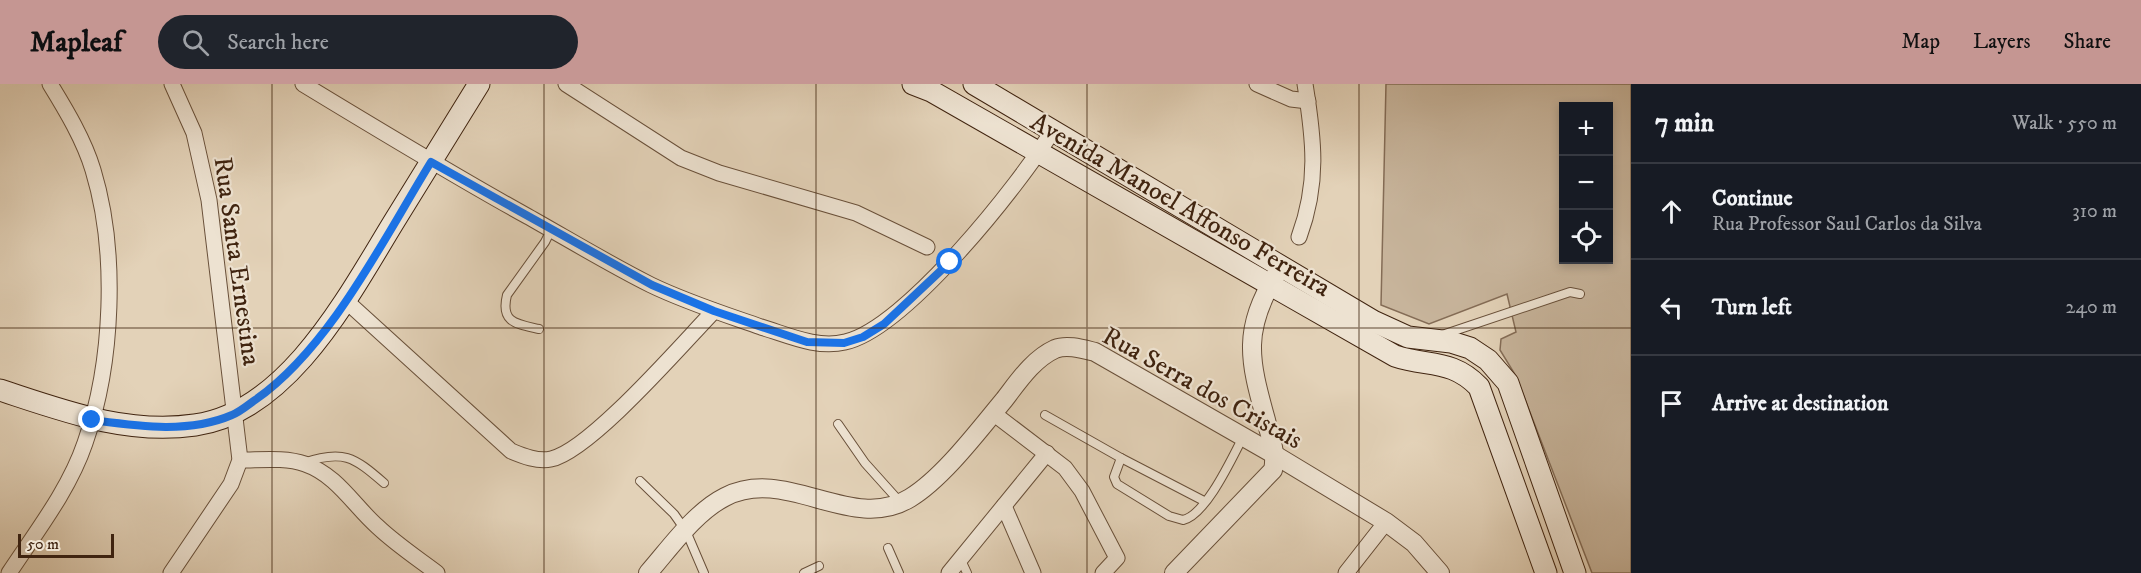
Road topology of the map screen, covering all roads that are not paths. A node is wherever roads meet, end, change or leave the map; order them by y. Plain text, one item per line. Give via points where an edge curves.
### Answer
1 (50, 84) edge
2 (172, 84) edge
3 (303, 84) edge
4 (479, 84) edge
5 (566, 84) edge
6 (913, 84) edge
7 (974, 84) edge
8 (1257, 84) edge
9 (1305, 84) edge
10 (1308, 101) junction
11 (1053, 130) junction
12 (1038, 154) junction
13 (431, 162) junction
14 (551, 230) junction
15 (1299, 237) dead end
16 (927, 247) dead end
17 (1282, 267) junction
18 (1270, 285) junction
19 (1580, 294) dead end
20 (345, 300) junction
21 (714, 311) junction
22 (539, 329) dead end
23 (1428, 340) junction
24 (1500, 371) junction
25 (1479, 387) junction
26 (0, 390) edge
27 (993, 413) junction
28 (1045, 414) dead end
29 (233, 415) junction
30 (92, 420) junction
31 (838, 424) dead end
32 (1244, 437) junction
33 (1047, 453) junction
34 (1275, 455) junction
35 (1120, 458) junction
36 (240, 460) junction
37 (302, 463) junction
38 (639, 481) dead end
39 (384, 483) dead end
40 (1204, 501) junction
41 (901, 503) junction
42 (1004, 506) junction
43 (1386, 522) junction
44 (686, 531) junction
45 (888, 548) dead end
46 (819, 566) dead end
47 (964, 566) edge
48 (9, 573) edge
49 (171, 573) edge
50 (437, 573) edge
51 (648, 573) edge
52 (704, 573) edge
53 (804, 573) edge
54 (899, 573) edge
55 (950, 573) edge
56 (1033, 573) edge
57 (1104, 573) edge
58 (1174, 573) edge
59 (1346, 573) edge
60 (1440, 573) edge
61 (1546, 573) edge
62 (1575, 573) edge

1 - 30 street via 93,169 105,238 109,310 106,357
2 - 29 street, Rua Santa Ernestina via 194,133 209,200
3 - 13 street
4 - 13 main road
5 - 16 street via 681,158 856,213
6 - 12 main road, Avenida Manoel Affonso Ferreira
7 - 11 main road, Avenida Manoel Affonso Ferreira
8 - 10 street via 1291,99
9 - 10 street
10 - 15 street via 1314,178 1309,210
11 - 12 street
11 - 17 main road, Avenida Manoel Affonso Ferreira
12 - 18 main road, Avenida Manoel Affonso Ferreira
12 - 21 street via 950,262 884,324 863,337 844,343 807,342
13 - 14 street
13 - 20 main road
14 - 21 street via 652,285
14 - 22 lane via 507,295 505,306 514,323
17 - 18 street
17 - 23 main road, Avenida Manoel Affonso Ferreira via 1373,321
18 - 25 main road, Avenida Manoel Affonso Ferreira via 1395,356 1459,369
18 - 34 street via 1253,324 1250,345 1252,370
19 - 23 lane via 1570,292
20 - 21 street via 512,451 527,458 550,459 567,453 630,400
20 - 29 main road via 311,348 273,387
23 - 24 main road, Avenida Manoel Affonso Ferreira via 1470,348
24 - 25 main road
24 - 62 main road via 1508,383
25 - 61 main road
26 - 30 main road
27 - 32 street, Rua Serra dos Cristais via 1032,365 1056,349 1074,347 1095,352
27 - 33 street
27 - 41 street, Rua Serra dos Cristais via 936,478
28 - 35 lane
29 - 30 main road via 196,425 165,427
29 - 36 street, Rua Santa Ernestina
30 - 48 street via 74,470
31 - 41 lane via 865,463
32 - 34 street, Rua Serra dos Cristais
32 - 40 lane
33 - 42 street
33 - 57 street via 1065,468 1082,491 1117,558
34 - 43 street, Rua Serra dos Cristais
34 - 58 street via 1269,476
35 - 40 lane
35 - 40 lane via 1114,477 1117,484 1169,516 1189,519
36 - 37 street
36 - 49 street via 231,484
37 - 39 lane via 338,455 357,460
37 - 50 street via 334,480 380,529
38 - 44 lane
41 - 44 street, Rua Serra dos Cristais via 873,509 854,508 794,491 749,489 724,497
42 - 47 street
42 - 56 street
43 - 59 street
43 - 60 street, Rua Serra dos Cristais via 1414,543
44 - 51 street, Rua Serra dos Cristais
44 - 52 lane
45 - 54 lane
46 - 53 lane
47 - 55 street

